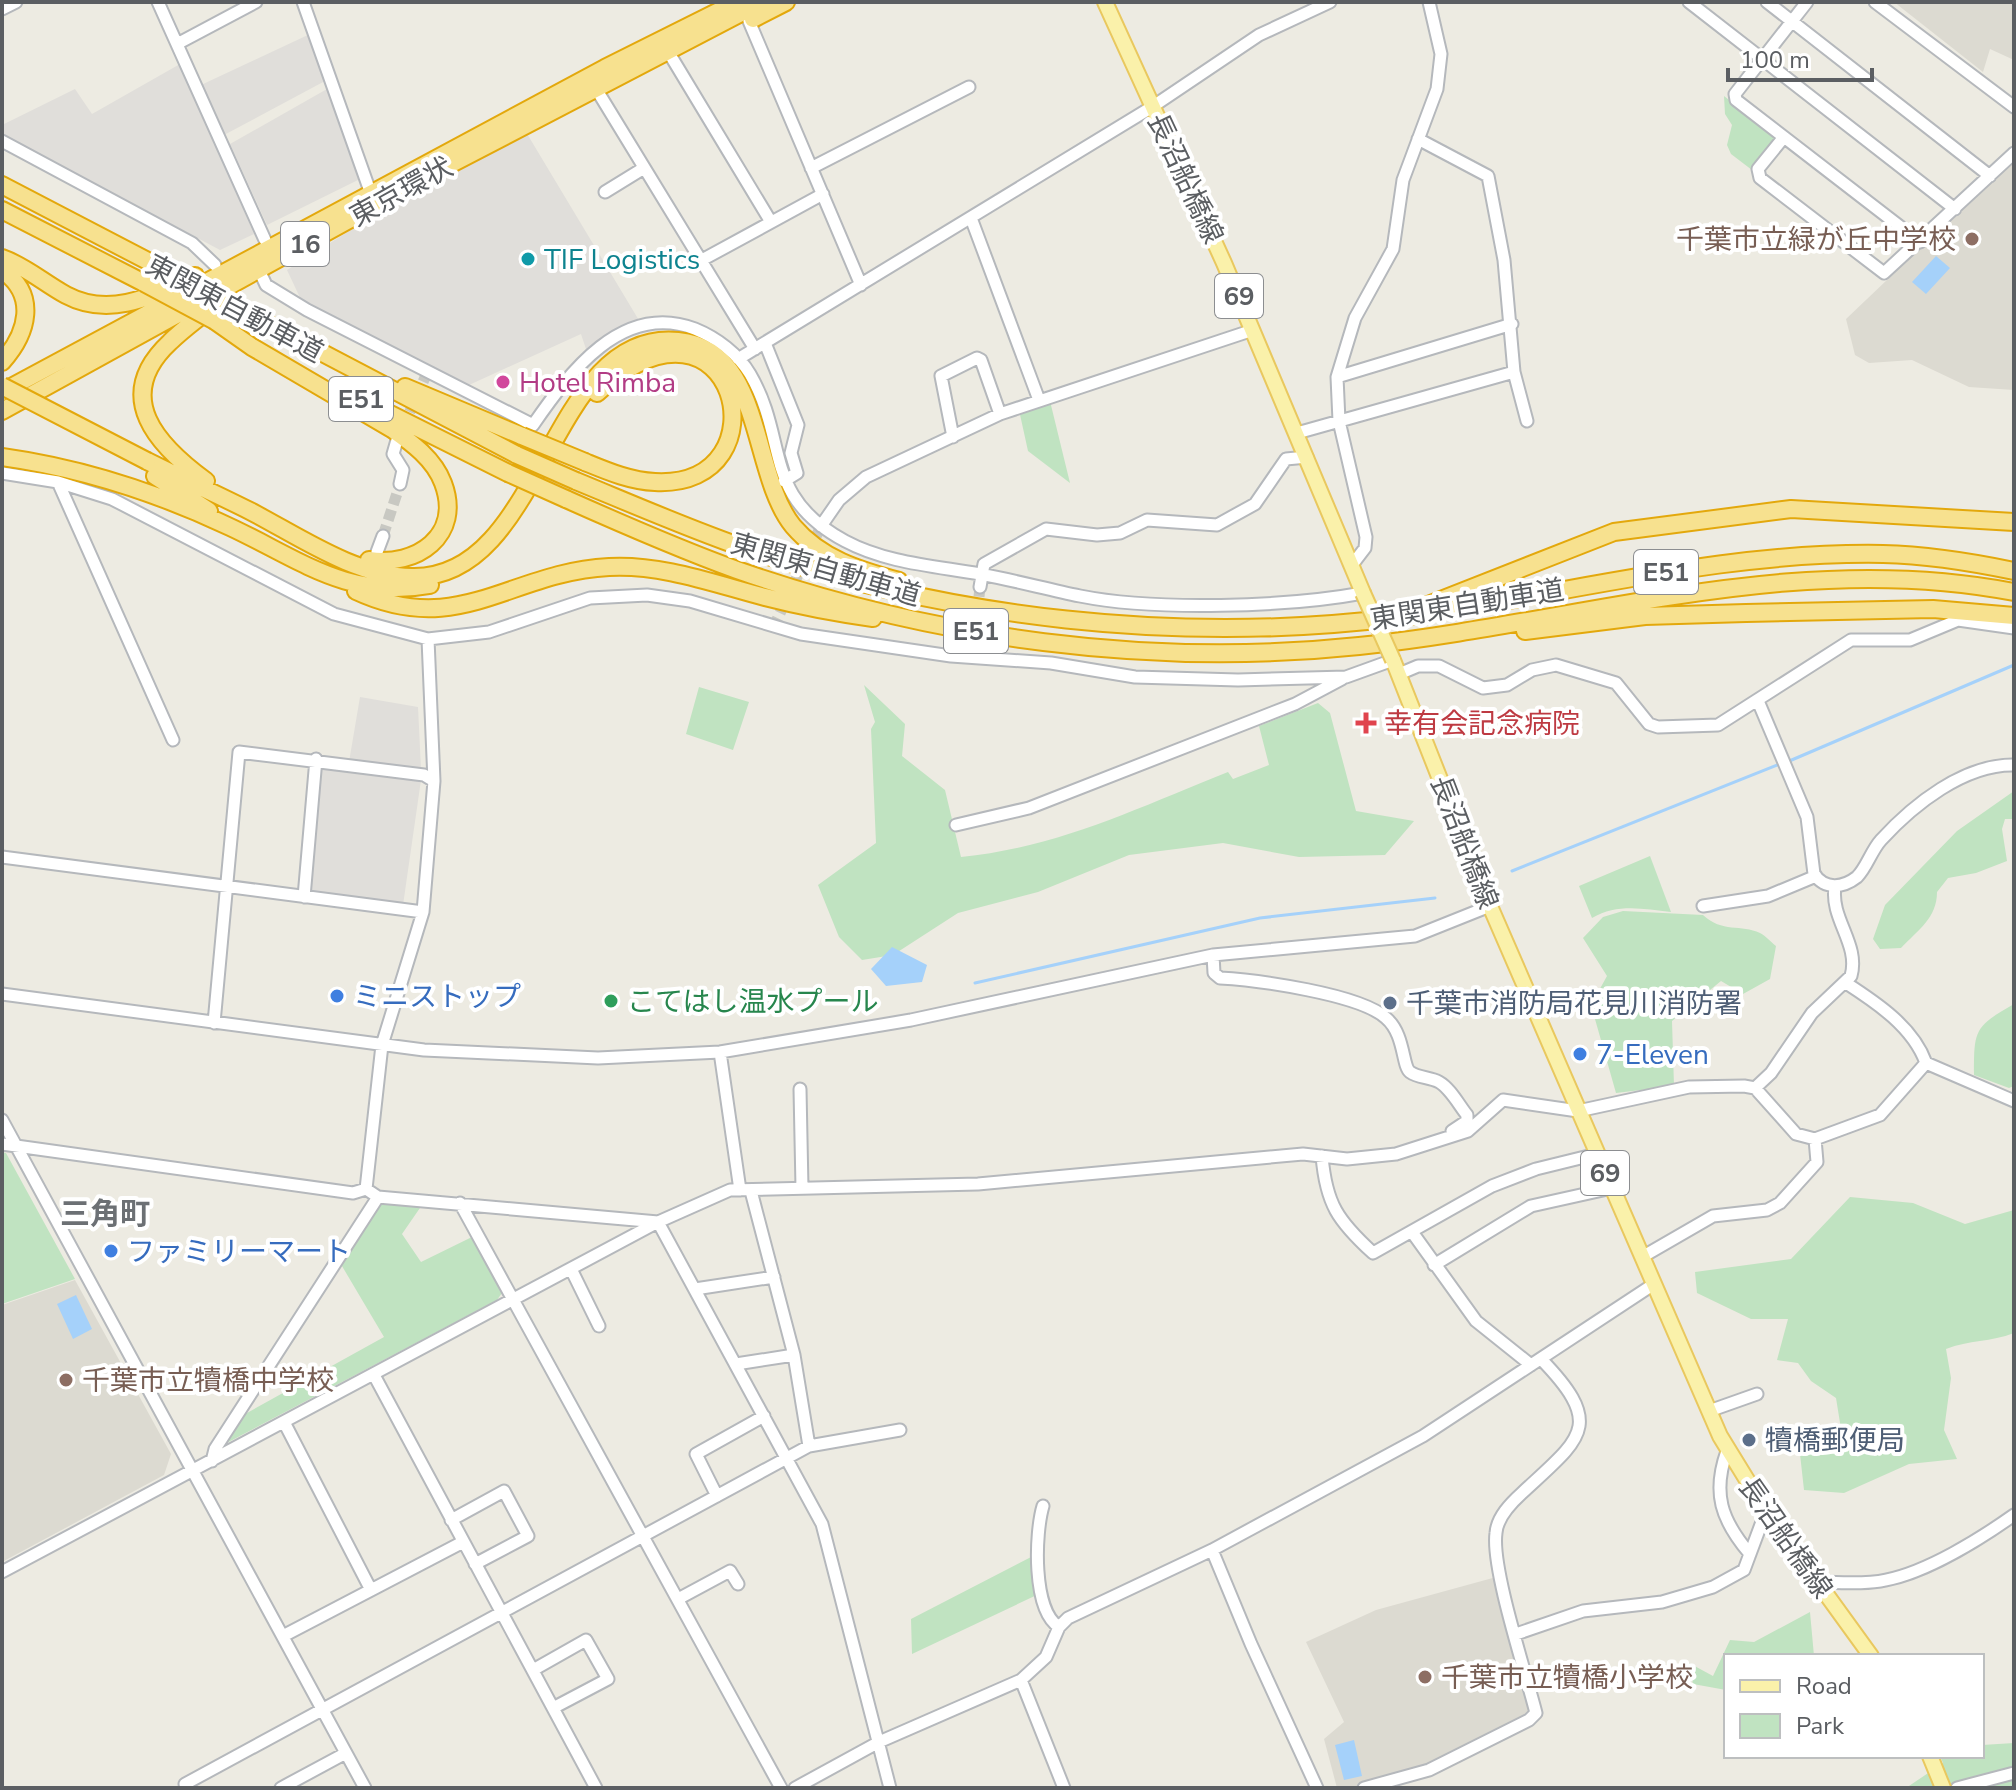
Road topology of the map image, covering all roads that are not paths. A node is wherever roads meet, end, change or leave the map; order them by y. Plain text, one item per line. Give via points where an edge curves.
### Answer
1 (16, 2) edge
2 (158, 2) edge
3 (256, 2) edge
4 (303, 2) edge
5 (712, 2) edge
6 (737, 2) edge
7 (762, 2) edge
8 (786, 2) edge
9 (1105, 2) edge
10 (1330, 2) edge
11 (1429, 2) edge
12 (1689, 2) edge
13 (1767, 2) edge
14 (1807, 2) edge
15 (1875, 2) edge
16 (2, 9) edge
17 (749, 21) junction
18 (1792, 21) junction
19 (705, 24) junction
20 (177, 44) junction
21 (672, 58) junction
22 (1762, 59) junction
23 (603, 78) junction
24 (969, 87) dead end
25 (1152, 107) junction
26 (2014, 107) edge
27 (1784, 137) junction
28 (1418, 139) junction
29 (2, 141) edge
30 (2014, 153) edge
31 (644, 168) junction
32 (811, 168) junction
33 (1990, 176) junction
34 (2, 185) edge
35 (605, 192) dead end
36 (371, 194) junction
37 (823, 194) junction
38 (1955, 209) junction
39 (2, 210) edge
40 (971, 218) junction
41 (322, 220) junction
42 (771, 222) junction
43 (265, 240) junction
44 (1920, 242) junction
45 (2, 258) edge
46 (700, 261) junction
47 (215, 265) junction
48 (2, 270) edge
49 (253, 273) junction
50 (861, 285) junction
51 (237, 308) junction
52 (215, 321) junction
53 (1512, 324) junction
54 (1253, 330) junction
55 (760, 346) junction
56 (738, 359) junction
57 (2, 362) edge
58 (1514, 372) junction
59 (1337, 377) junction
60 (2, 391) edge
61 (1039, 400) junction
62 (2, 411) edge
63 (1000, 414) junction
64 (1339, 421) junction
65 (1527, 421) dead end
66 (1297, 433) junction
67 (953, 437) junction
68 (397, 440) tunnel mouth
69 (2, 457) edge
70 (1307, 457) junction
71 (145, 466) junction
72 (2, 473) edge
73 (784, 481) junction
74 (58, 482) junction
75 (400, 484) tunnel mouth
76 (240, 506) junction
77 (2014, 522) edge
78 (821, 526) junction
79 (230, 527) junction
80 (383, 536) tunnel mouth
81 (317, 547) junction
82 (377, 552) dead end
83 (1352, 565) junction
84 (307, 568) junction
85 (2014, 571) edge
86 (983, 574) junction
87 (980, 587) tunnel mouth
88 (2014, 592) edge
89 (1363, 593) junction
90 (361, 608) dead end
91 (2014, 616) edge
92 (1396, 618) junction
93 (357, 622) junction
94 (1104, 622) junction
95 (954, 627) junction
96 (2014, 628) edge
97 (428, 639) junction
98 (1407, 640) junction
99 (1396, 667) junction
100 (1346, 677) junction
101 (1758, 701) junction
102 (173, 740) dead end
103 (316, 759) junction
104 (2014, 765) edge
105 (434, 781) junction
106 (956, 825) dead end
107 (2, 857) edge
108 (1816, 876) junction
109 (1835, 887) junction
110 (226, 888) junction
111 (304, 897) junction
112 (1490, 906) junction
113 (1703, 906) dead end
114 (423, 912) junction
115 (1213, 955) junction
116 (1846, 983) junction
117 (2, 994) edge
118 (214, 1023) junction
119 (382, 1045) junction
120 (720, 1052) junction
121 (1926, 1063) junction
122 (1755, 1088) junction
123 (800, 1089) dead end
124 (2014, 1101) edge
125 (1578, 1111) junction
126 (2, 1120) edge
127 (1815, 1139) junction
128 (1437, 1141) junction
129 (2, 1144) edge
130 (15, 1146) junction
131 (1597, 1154) junction
132 (1322, 1156) junction
133 (802, 1188) junction
134 (1612, 1188) junction
135 (366, 1189) junction
136 (746, 1190) junction
137 (378, 1197) junction
138 (460, 1203) junction
139 (658, 1222) junction
140 (1412, 1232) junction
141 (1642, 1257) junction
142 (1434, 1265) junction
143 (571, 1269) junction
144 (774, 1277) junction
145 (1654, 1284) junction
146 (695, 1289) junction
147 (515, 1299) junction
148 (599, 1326) dead end
149 (794, 1355) junction
150 (1536, 1362) junction
151 (736, 1364) junction
152 (374, 1375) junction
153 (1757, 1394) dead end
154 (1709, 1411) junction
155 (764, 1416) junction
156 (285, 1424) junction
157 (900, 1430) dead end
158 (809, 1446) junction
159 (1727, 1451) junction
160 (787, 1458) junction
161 (212, 1461) junction
162 (193, 1469) junction
163 (717, 1496) junction
164 (1043, 1506) dead end
165 (1766, 1511) junction
166 (2014, 1515) edge
167 (451, 1520) junction
168 (644, 1536) junction
169 (463, 1542) junction
170 (1212, 1550) junction
171 (1750, 1554) junction
172 (475, 1564) junction
173 (2, 1572) edge
174 (1817, 1582) junction
175 (738, 1584) dead end
176 (371, 1590) junction
177 (678, 1599) junction
178 (501, 1614) junction
179 (1059, 1627) junction
180 (1516, 1634) junction
181 (283, 1636) junction
182 (1870, 1654) edge
183 (533, 1670) junction
184 (1021, 1680) junction
185 (553, 1708) junction
186 (322, 1709) junction
187 (879, 1742) junction
188 (346, 1753) junction
189 (1931, 1758) edge
190 (2014, 1773) edge
191 (187, 1788) edge
192 (281, 1788) edge
193 (365, 1788) edge
194 (596, 1788) edge
195 (781, 1788) edge
196 (795, 1788) edge
197 (890, 1788) edge
198 (1064, 1788) edge
199 (1317, 1788) edge
200 (1364, 1788) edge
201 (1943, 1788) edge
202 (1957, 1788) edge

1 - 16 street
2 - 20 street
3 - 20 street
4 - 36 street
5 - 23 highway via 632,45
6 - 19 highway, 東京環状 / 16
7 - 19 highway, 東京環状 / 16
8 - 17 highway, 16
9 - 25 main road, 長沼船橋線 / 69
10 - 25 street via 1259,35
11 - 28 street via 1441,54 1437,89
12 - 22 street
13 - 18 street
14 - 18 street
15 - 26 street
17 - 21 highway, 16
17 - 32 street
18 - 22 street
18 - 33 street
19 - 23 highway, 東京環状 / 16
20 - 43 street
21 - 23 highway, 16 via 633,75
21 - 42 street
22 - 27 street via 1735,94 1736,100
22 - 38 street
23 - 31 street
23 - 36 highway, 東京環状 / 16
23 - 49 highway, 東京環状 / 16
24 - 32 street
25 - 40 street
25 - 54 main road, 長沼船橋線 / 69
27 - 44 street
27 - 44 street via 1758,169 1760,178 1879,272 1889,272
28 - 53 street via 1488,176
28 - 59 street via 1403,180 1393,249 1355,318
29 - 47 street via 192,243
30 - 33 street
31 - 35 street
31 - 46 street
32 - 37 street
33 - 38 street
34 - 51 highway, 東関東自動車道 / E51, bridge
36 - 41 highway, 東京環状 / 16
37 - 42 street
37 - 50 street
38 - 44 street
39 - 52 highway, 東関東自動車道 / E51, bridge
40 - 50 street
40 - 61 street
41 - 43 highway
41 - 60 highway, 東京環状 / 16
42 - 46 street
43 - 47 highway
45 - 47 highway via 69,296 121,306
46 - 55 street
48 - 57 highway via 14,279 26,304 24,328
49 - 56 street via 307,310 533,425 585,358 637,327 690,327 708,334
49 - 62 highway, 東京環状 / 16
49 - 76 highway via 169,343 144,390 149,424 159,442
50 - 55 street
51 - 84 highway, bridge via 382,377 522,436 585,462 616,474 658,482 697,474 712,464 730,438 733,404 719,375 693,357 656,355 637,361 581,413 514,530 487,559 455,578 420,587 380,589
51 - 94 highway, 東関東自動車道 / E51, bridge via 517,455 749,550 870,585 983,607
52 - 81 highway via 412,443 444,484 443,527 436,540 412,558 382,562
52 - 95 highway, 東関東自動車道 / E51, bridge via 566,499 739,570
53 - 58 street
53 - 59 street
54 - 61 street
54 - 66 main road, 長沼船橋線 / 69
55 - 56 street
55 - 73 street via 798,425 791,453 797,473
56 - 73 street via 759,393
58 - 64 street
58 - 65 street
59 - 64 street
60 - 71 highway, bridge
61 - 63 street
63 - 67 street
63 - 67 street via 977,358 941,376
64 - 66 street
64 - 83 street via 1366,537 1365,548
66 - 70 main road, 長沼船橋線 / 69
67 - 78 street via 866,477 839,500
68 - 75 street via 393,454 403,470
69 - 79 highway via 96,476
70 - 83 main road, 長沼船橋線 / 69
70 - 86 street via 1286,459 1255,504 1217,525 1147,520 1120,533 1097,535 1046,529 984,564
71 - 76 highway
71 - 79 highway
72 - 74 street
73 - 78 street
74 - 93 street via 149,515 303,600
74 - 102 street
76 - 81 highway
77 - 92 highway via 1791,509 1614,532
78 - 86 street via 879,555
79 - 84 highway
80 - 82 street
81 - 94 highway via 379,572 412,577 463,563 506,524 566,418 606,369 644,346 680,341 711,354 738,382 771,488 782,509 823,553 902,582
83 - 89 main road, 長沼船橋線 / 69
84 - 95 highway via 400,608 464,606 551,576 633,567 842,614
85 - 92 highway, 東関東自動車道 / E51 via 1913,556 1822,555 1634,576
86 - 87 street
86 - 89 street via 1082,596 1147,602 1261,603
88 - 98 highway, 東関東自動車道 / E51 via 1936,580 1835,578 1741,586
89 - 99 main road, 長沼船橋線 / 69, bridge
90 - 93 street
91 - 98 highway via 1933,609 1645,616 1452,640
92 - 94 highway, 東関東自動車道 / E51 via 1252,628
93 - 97 street
95 - 98 highway, 東関東自動車道 / E51 via 1100,649 1192,653 1309,651
96 - 101 street via 1958,620 1910,640 1851,640
97 - 100 street via 489,632 590,598 647,595 690,601 801,634 881,648 973,651 1175,679
97 - 105 street
99 - 100 street
99 - 101 street via 1439,666 1483,688 1507,685 1532,670 1556,665 1616,683 1637,713 1658,727 1718,725
99 - 112 main road, 長沼船橋線 / 69
100 - 106 street via 1295,704 1029,808
101 - 108 street via 1807,817
103 - 105 street via 424,775
103 - 110 street via 239,752
103 - 111 street
104 - 109 street via 1975,772 1930,797 1879,841 1856,877
105 - 114 street
107 - 110 street
108 - 109 street
108 - 113 street via 1768,896
109 - 116 street via 1834,908 1853,958
110 - 111 street
110 - 118 street
111 - 114 street
112 - 115 street via 1415,936
112 - 125 main road, 長沼船橋線 / 69
114 - 119 street
115 - 120 street via 911,1020
115 - 128 street via 1214,973 1220,978 1271,982 1385,1016 1403,1040 1405,1066 1411,1074 1439,1082 1467,1115 1467,1121
116 - 121 street via 1887,1010
116 - 122 street via 1812,1013
117 - 118 street
118 - 119 street
119 - 120 street via 511,1057
119 - 135 street
120 - 136 street
121 - 124 street
121 - 127 street via 1880,1115
122 - 125 street via 1689,1087
122 - 127 street via 1796,1134
123 - 133 street
125 - 128 street via 1503,1100 1468,1131
125 - 131 main road, 長沼船橋線 / 69
126 - 130 street
127 - 141 street via 1817,1162 1780,1203 1758,1214 1713,1216
128 - 132 street via 1371,1157
129 - 130 street
130 - 135 street via 353,1193
130 - 162 street
131 - 134 main road, 長沼船橋線 / 69
131 - 140 street via 1492,1186
132 - 133 street via 978,1184
132 - 140 street via 1336,1215 1373,1253
133 - 136 street
134 - 141 main road, 長沼船橋線 / 69
134 - 142 street via 1522,1210
135 - 137 street
136 - 139 street via 712,1195
136 - 144 street
137 - 138 street
137 - 161 street
138 - 139 street
138 - 147 street
139 - 143 street
139 - 146 street
140 - 142 street
141 - 145 main road, 長沼船橋線 / 69
142 - 150 street via 1476,1321
143 - 147 street
143 - 148 street
144 - 146 street
144 - 149 street
145 - 150 street
145 - 154 main road, 長沼船橋線 / 69
146 - 151 street
147 - 152 street
147 - 168 street
149 - 151 street
149 - 158 street
150 - 170 street via 1423,1436
150 - 180 street via 1574,1398 1581,1428 1570,1449 1500,1518 1495,1534
151 - 155 street
152 - 156 street
152 - 167 street
153 - 154 street
154 - 159 main road, 長沼船橋線 / 69
155 - 160 street
155 - 163 street via 696,1454
156 - 161 street
156 - 176 street
157 - 158 street
158 - 160 street
159 - 165 main road, 長沼船橋線 / 69
159 - 171 street via 1718,1475 1722,1511
160 - 163 street
160 - 187 street via 822,1524
161 - 162 street
162 - 173 street
162 - 181 street
163 - 168 street
164 - 179 street via 1036,1563 1050,1620
165 - 171 street
165 - 174 main road, 長沼船橋線 / 69
166 - 174 street via 1976,1541 1903,1576 1864,1584
167 - 169 street
167 - 172 street via 504,1491 528,1536
168 - 177 street
168 - 178 street
169 - 172 street
169 - 176 street
170 - 179 street
170 - 199 street
171 - 180 street via 1744,1570 1713,1587 1662,1602 1583,1611
172 - 178 street
174 - 182 main road, 長沼船橋線 / 69
175 - 177 street via 730,1571
176 - 181 street
177 - 195 street
178 - 183 street
178 - 186 street
179 - 184 street via 1046,1657
180 - 200 street via 1536,1713 1429,1770
181 - 186 street
183 - 185 street
183 - 185 street via 586,1640 608,1679
184 - 187 street
184 - 198 street
185 - 194 street
186 - 188 street
186 - 191 street via 185,1784
187 - 196 street
187 - 197 street
188 - 192 street
188 - 193 street
189 - 201 main road
190 - 202 street

